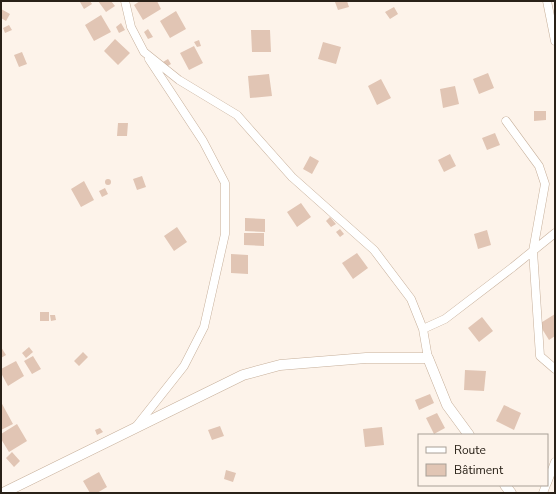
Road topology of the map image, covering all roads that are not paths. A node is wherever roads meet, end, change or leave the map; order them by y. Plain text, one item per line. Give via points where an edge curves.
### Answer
1 (125, 1) edge
2 (547, 1) edge
3 (555, 41) edge
4 (144, 52) junction
5 (506, 121) dead end
6 (555, 233) edge
7 (533, 251) junction
8 (424, 329) junction
9 (428, 358) junction
10 (555, 369) edge
11 (134, 428) junction
12 (468, 434) edge
13 (555, 462) edge
14 (548, 481) edge
15 (3, 493) edge

1 - 4 street via 131,27
2 - 3 street
4 - 8 street via 179,80 237,115 292,177 374,250 410,300
4 - 11 street via 203,141 224,183 225,234 204,327 184,366
5 - 7 street via 539,166 545,184
6 - 7 street
7 - 8 street via 445,319
7 - 10 street via 540,356
8 - 9 street
9 - 11 street via 366,358 280,365 243,375
9 - 12 street via 447,405
11 - 15 street
13 - 14 street

